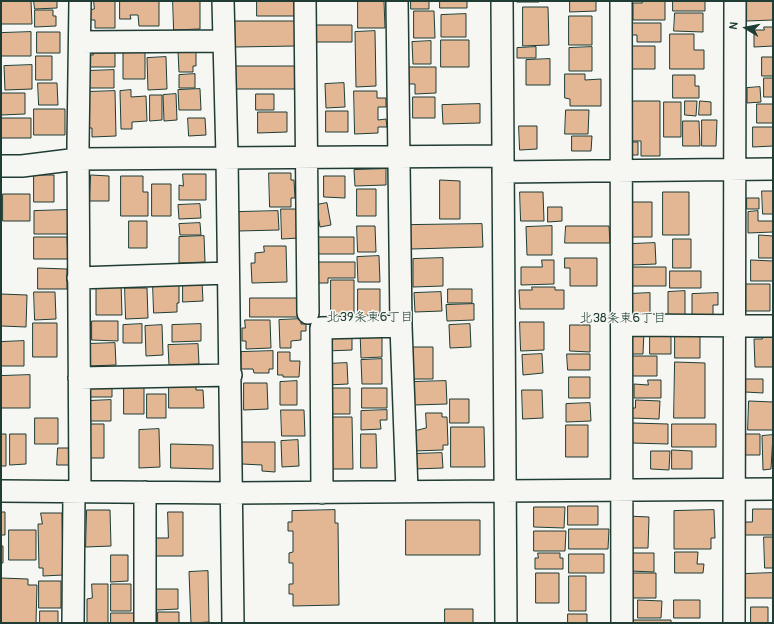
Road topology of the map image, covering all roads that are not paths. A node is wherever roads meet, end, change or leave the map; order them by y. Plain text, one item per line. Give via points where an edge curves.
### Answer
1 (80, 1) edge
2 (223, 1) edge
3 (305, 1) edge
4 (397, 1) edge
5 (502, 1) edge
6 (621, 1) edge
7 (735, 1) edge
8 (224, 41) junction
9 (80, 42) junction
10 (227, 157) junction
11 (399, 157) junction
12 (307, 158) junction
13 (78, 159) junction
14 (503, 164) junction
15 (1, 166) edge
16 (736, 169) junction
17 (773, 169) edge
18 (621, 172) junction
19 (228, 273) junction
20 (78, 278) junction
21 (308, 313) dead end
22 (622, 325) junction
23 (401, 326) junction
24 (734, 326) junction
25 (773, 326) edge
26 (231, 375) junction
27 (79, 378) junction
28 (734, 489) junction
29 (773, 489) edge
30 (506, 490) junction
31 (621, 490) junction
32 (1, 491) edge
33 (77, 491) junction
34 (407, 491) junction
35 (145, 492) junction
36 (322, 492) junction
37 (232, 493) junction
38 (73, 623) edge
39 (145, 623) edge
40 (233, 623) edge
41 (506, 623) edge
42 (622, 623) edge
43 (734, 623) edge

1 - 9 street
2 - 8 street
3 - 12 street
4 - 11 street
5 - 14 street
6 - 18 street
7 - 16 street
8 - 9 street
8 - 10 street
9 - 13 street
10 - 12 street
10 - 13 street
10 - 19 street
11 - 12 street
11 - 14 street
11 - 23 street
12 - 21 street
13 - 15 street
13 - 20 street
14 - 18 street
14 - 30 street
16 - 17 street
16 - 18 street
16 - 24 street
18 - 22 street
19 - 20 street
19 - 26 street
20 - 27 street
22 - 24 street
22 - 31 street
23 - 34 street
23 - 36 street via 321,328
24 - 25 street
24 - 28 street
26 - 27 street
26 - 37 street
27 - 33 street
28 - 29 street
28 - 31 street
28 - 43 street
30 - 31 street
30 - 34 street
30 - 41 street
31 - 42 street
32 - 33 street
33 - 35 street
33 - 38 street
34 - 36 street
35 - 37 street
35 - 39 street
36 - 37 street
37 - 40 street

